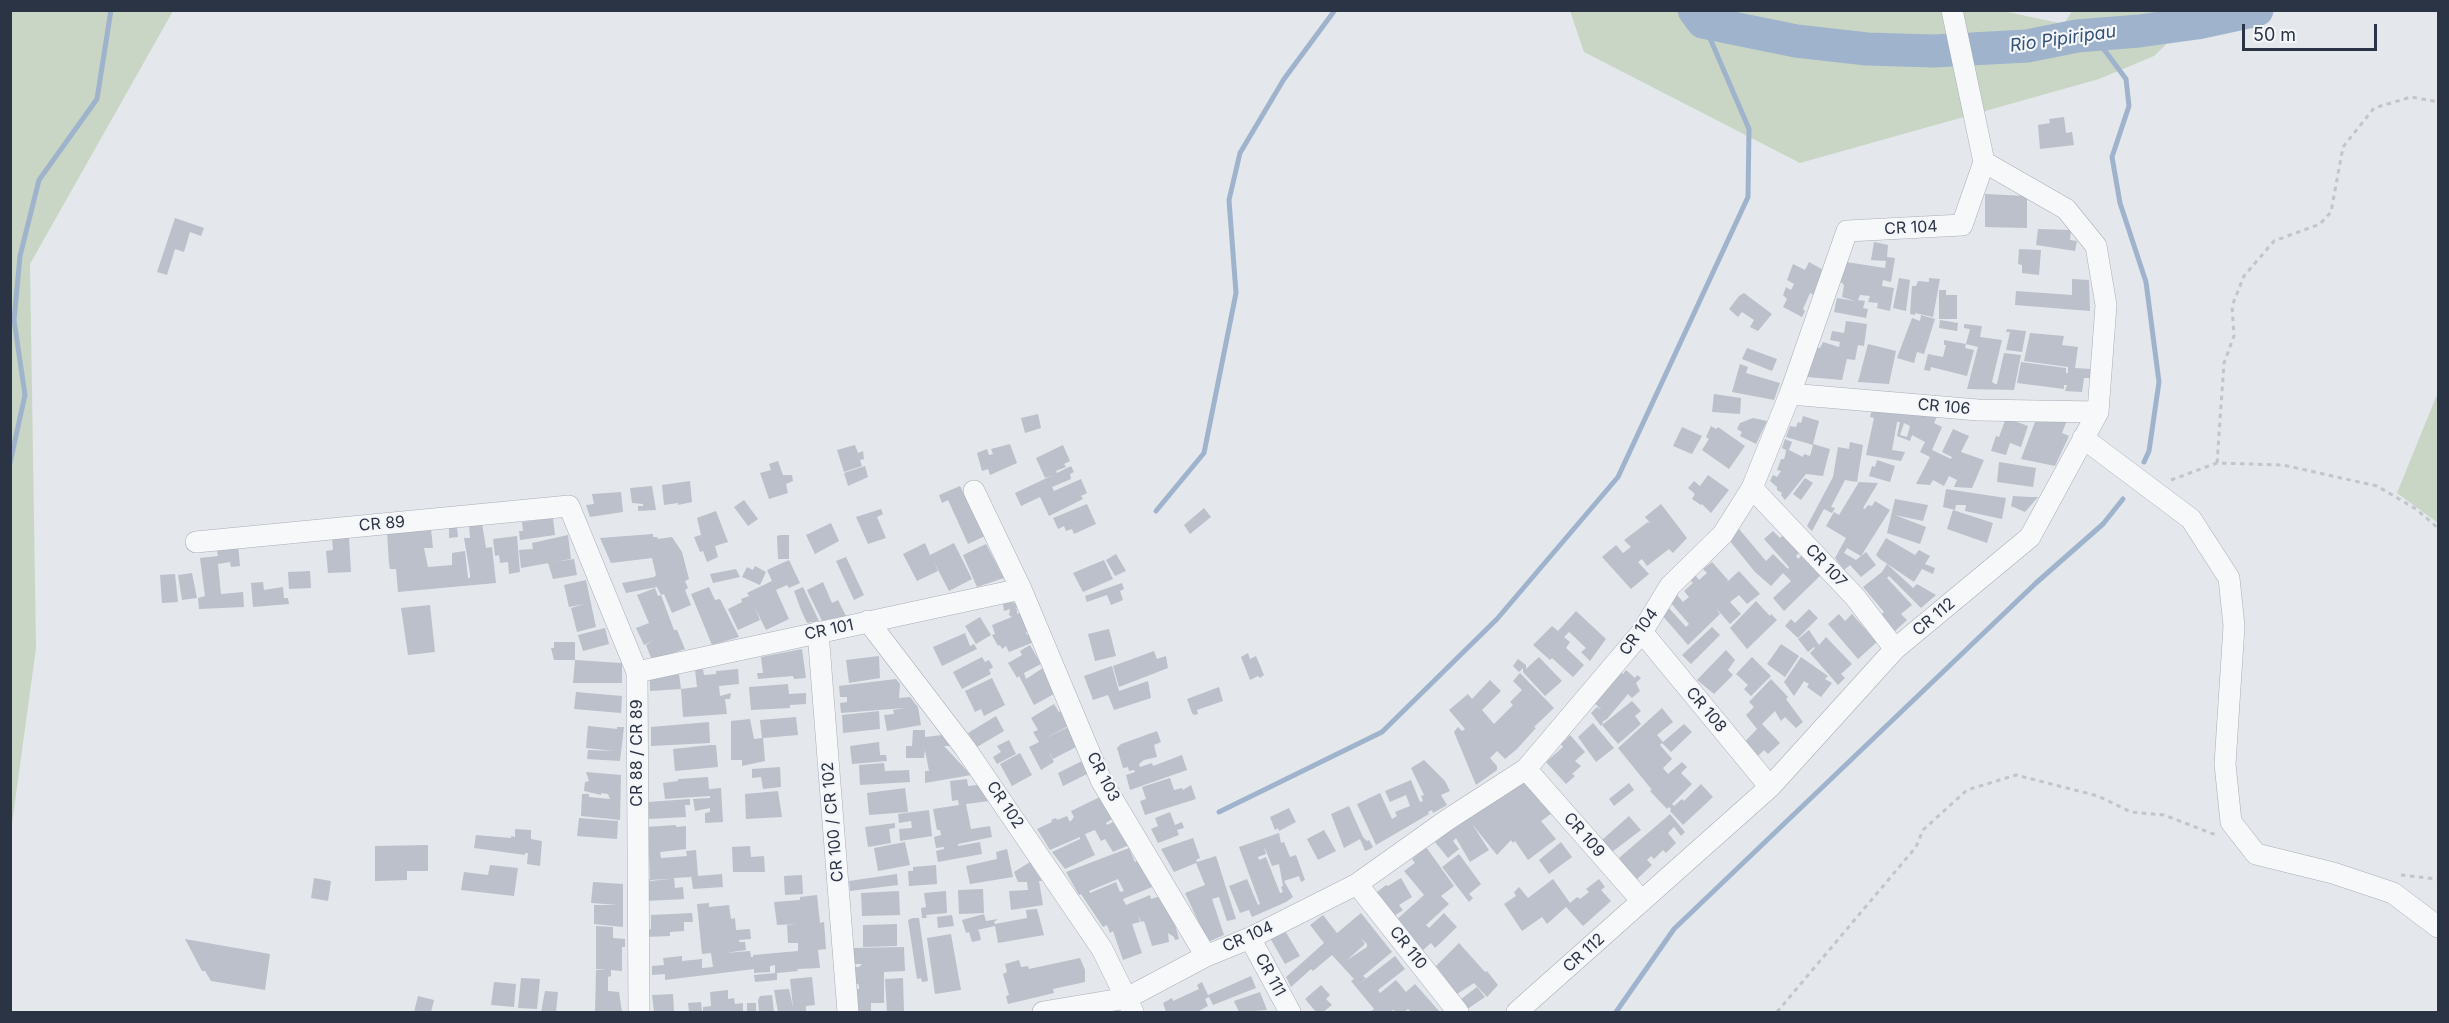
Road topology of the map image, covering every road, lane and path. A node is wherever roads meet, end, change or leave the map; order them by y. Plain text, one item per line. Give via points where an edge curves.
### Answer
1 (1952, 10) edge
2 (2439, 102) edge
3 (1984, 162) junction
4 (1790, 394) junction
5 (2098, 412) junction
6 (2083, 438) junction
7 (2217, 463) junction
8 (1752, 488) junction
9 (2150, 488) junction
10 (974, 491) dead end
11 (569, 507) joint
12 (2439, 528) edge
13 (196, 542) dead end
14 (1021, 589) junction
15 (868, 621) junction
16 (818, 632) junction
17 (1642, 632) junction
18 (1894, 650) junction
19 (637, 672) junction
20 (1527, 769) junction
21 (1770, 787) junction
22 (2242, 835) junction
23 (1357, 884) junction
24 (1642, 901) junction
25 (2439, 927) edge
26 (1250, 938) junction
27 (1206, 956) junction
28 (1130, 1005) edge
29 (639, 1012) edge
30 (848, 1012) edge
31 (1043, 1012) edge
32 (1290, 1012) edge
33 (1458, 1012) edge
34 (1518, 1012) edge
35 (1777, 1012) edge

1 - 3 street
2 - 7 path via 2411,97 2374,108 2343,147 2331,212 2320,224 2274,241 2244,276 2232,306 2234,336 2224,363
3 - 4 street, CR 104 via 1962,225 1847,231
3 - 5 street, CR 112 via 2066,209 2096,246 2106,305
4 - 5 street, CR 106 via 1978,410
4 - 8 street, CR 104
5 - 6 street, CR 112
6 - 9 street
6 - 18 street, CR 112 via 2031,537
7 - 9 path
7 - 12 path via 2283,465 2377,486
8 - 17 street, CR 104 via 1723,534 1670,586
8 - 18 street, CR 107 via 1855,597
9 - 22 street via 2192,519 2229,578 2234,626 2225,765 2232,822
10 - 14 street, CR 103
11 - 13 street, CR 89
11 - 19 street, CR 88 / CR 89
14 - 15 street, CR 101
14 - 27 street, CR 103 via 1101,780
15 - 16 street, CR 101
15 - 28 street, CR 102 via 965,748 1102,949
16 - 19 street, CR 101
16 - 30 street, CR 100 / CR 102
17 - 20 street, CR 104
17 - 21 street, CR 108
18 - 21 street, CR 112
19 - 29 street, CR 88 / CR 89
20 - 23 street, CR 104
20 - 24 street, CR 109
21 - 24 street, CR 112
22 - 25 street via 2256,854 2393,893
22 - 35 path via 2223,838 2164,815 2131,812 2098,796 2016,774 1967,790 1923,830 1916,847
23 - 26 street, CR 104
23 - 33 street, CR 110
24 - 34 street, CR 112
26 - 27 street, CR 104
26 - 32 street, CR 111
27 - 28 street, CR 104
28 - 31 street, CR 104

